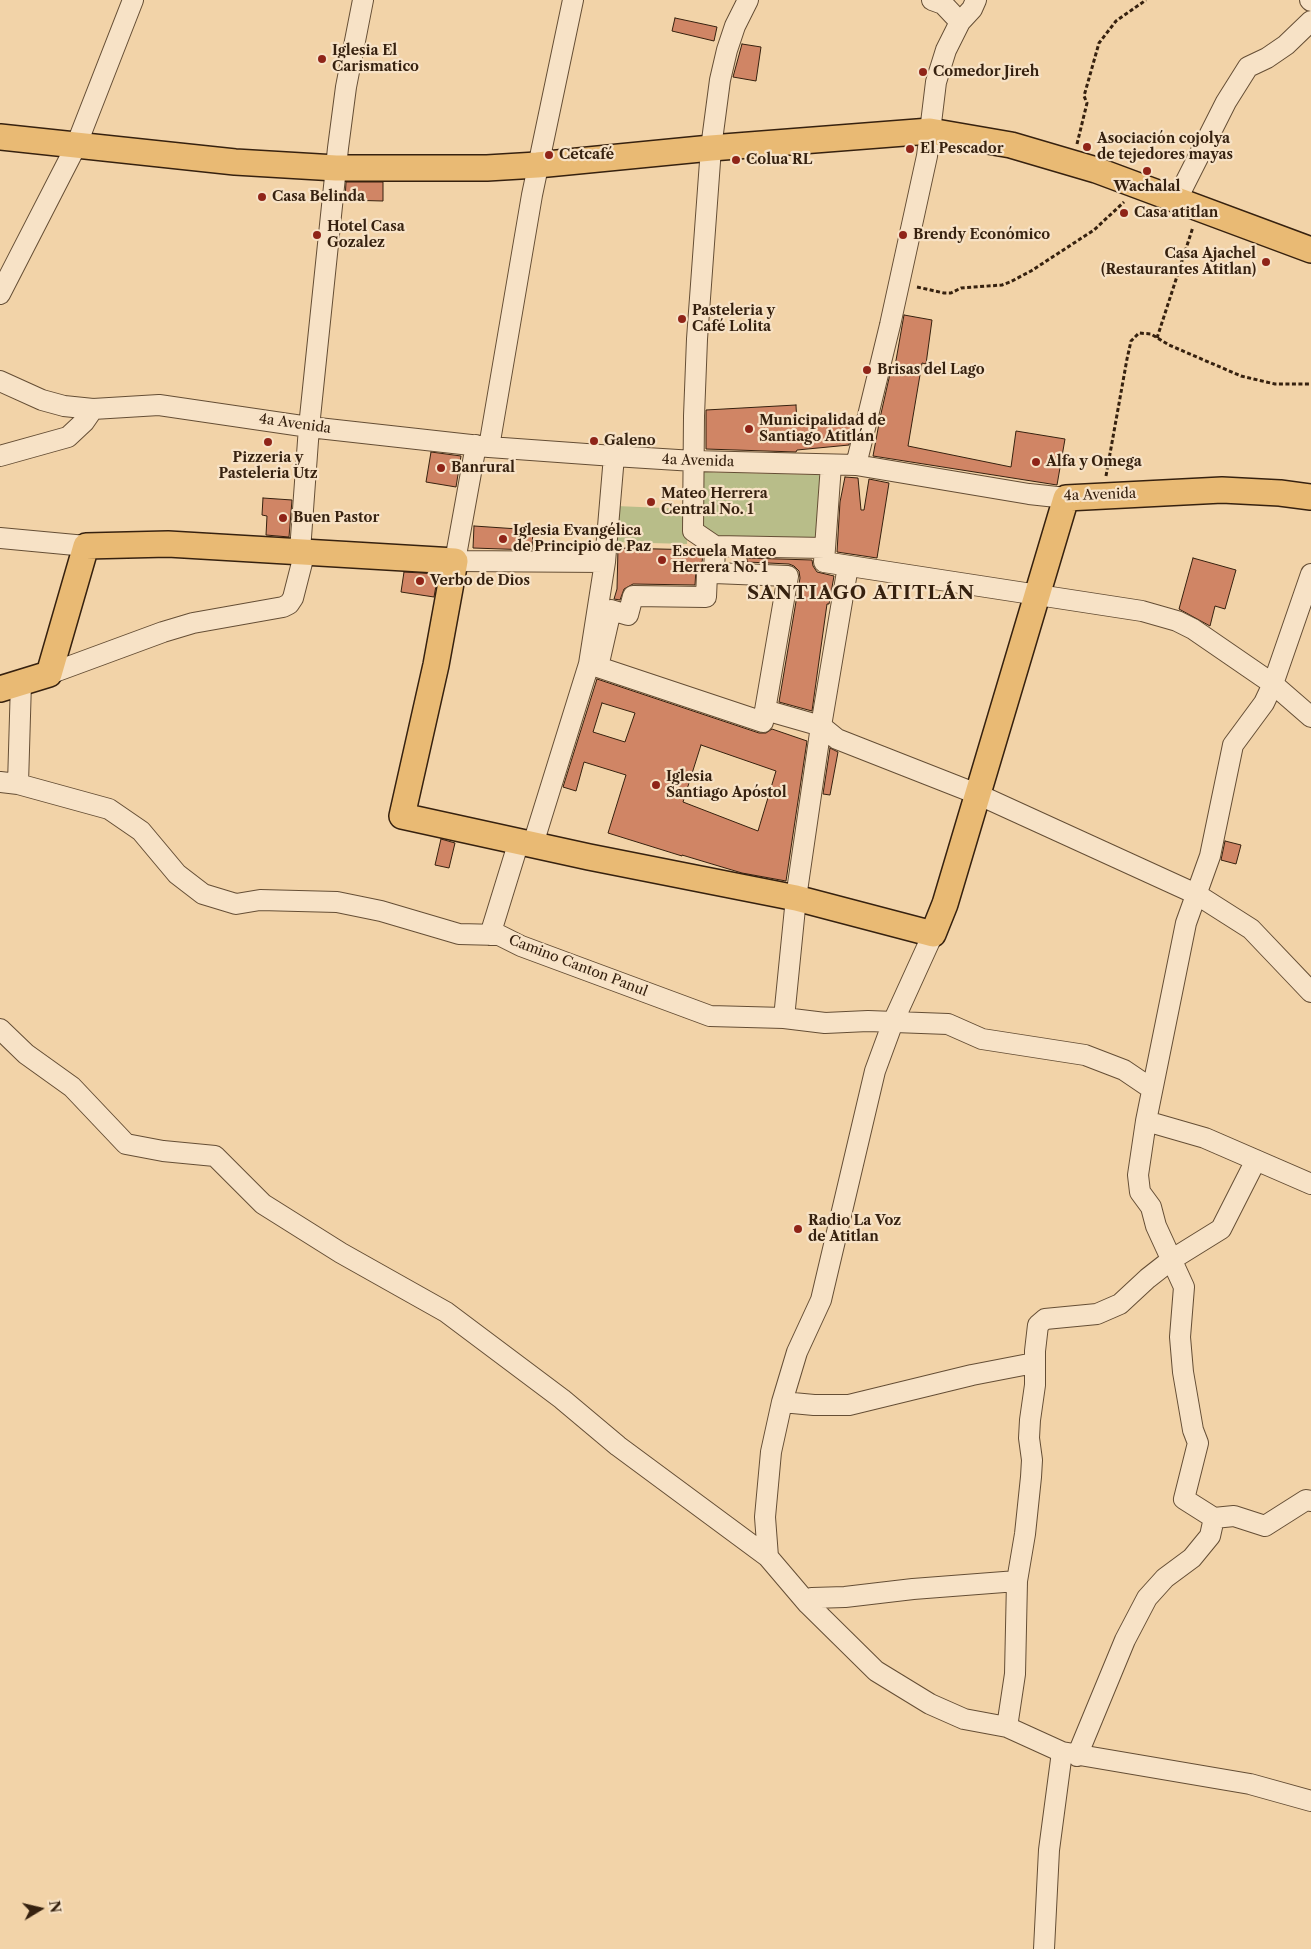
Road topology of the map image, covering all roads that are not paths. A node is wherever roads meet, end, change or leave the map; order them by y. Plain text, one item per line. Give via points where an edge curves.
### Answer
1 (133, 0) edge
2 (363, 0) edge
3 (573, 0) edge
4 (748, 0) edge
5 (932, 0) edge
6 (976, 0) edge
7 (1311, 21) edge
8 (960, 22) junction
9 (930, 131) junction
10 (0, 137) edge
11 (76, 146) junction
12 (711, 148) junction
13 (537, 165) junction
14 (336, 168) junction
15 (1187, 205) junction
16 (1311, 250) edge
17 (0, 294) edge
18 (0, 381) edge
19 (93, 408) junction
20 (310, 427) junction
21 (483, 446) junction
22 (0, 456) edge
23 (614, 456) junction
24 (694, 462) junction
25 (831, 465) junction
26 (856, 465) junction
27 (1066, 498) junction
28 (1311, 498) edge
29 (0, 538) edge
30 (86, 546) junction
31 (715, 546) junction
32 (825, 548) junction
33 (303, 551) junction
34 (455, 560) junction
35 (605, 562) junction
36 (848, 566) junction
37 (714, 573) junction
38 (1311, 574) edge
39 (1037, 596) junction
40 (49, 674) junction
41 (1273, 684) junction
42 (11, 686) edge
43 (765, 710) junction
44 (1311, 718) edge
45 (821, 726) junction
46 (9, 783) edge
47 (977, 794) junction
48 (526, 843) junction
49 (1196, 894) junction
50 (796, 898) junction
51 (933, 934) junction
52 (490, 935) junction
53 (1311, 992) edge
54 (784, 1018) junction
55 (893, 1022) junction
56 (0, 1029) edge
57 (1152, 1089) junction
58 (1146, 1121) junction
59 (1256, 1160) junction
60 (1311, 1184) edge
61 (1171, 1260) junction
62 (1034, 1363) junction
63 (782, 1402) junction
64 (1311, 1500) edge
65 (1214, 1518) junction
66 (768, 1557) junction
67 (1017, 1581) junction
68 (808, 1604) junction
69 (1007, 1728) junction
70 (1070, 1754) junction
71 (1311, 1801) edge
72 (1044, 1949) edge

1 - 11 street
2 - 14 street via 346,87
3 - 13 street
4 - 12 street via 727,50
5 - 8 street via 943,4
6 - 8 street
7 - 15 street via 1286,45 1248,67 1226,102
8 - 9 street via 946,50 936,82
9 - 12 main road
9 - 15 main road via 1011,145 1134,184
9 - 26 street
10 - 11 main road
11 - 14 main road via 235,162
11 - 17 street
12 - 13 main road
12 - 24 street via 696,339
13 - 14 main road
13 - 21 street
14 - 20 street
15 - 16 main road
18 - 19 street, 4a Avenida via 52,404
19 - 20 street, 4a Avenida via 158,405
19 - 22 street via 68,437
20 - 21 street, 4a Avenida
20 - 33 street
21 - 23 street, 4a Avenida
21 - 34 street
23 - 24 street, 4a Avenida
23 - 35 street
24 - 25 street, 4a Avenida
24 - 31 street via 693,531
25 - 26 street, 4a Avenida
25 - 32 street
26 - 27 street, 4a Avenida
27 - 28 main road, 4a Avenida via 1222,490
27 - 39 main road
29 - 30 street
30 - 33 main road via 168,544
30 - 40 main road
31 - 32 street
31 - 37 street
32 - 36 street via 824,562
33 - 34 main road
33 - 40 street via 293,598 283,607 193,623
34 - 35 street
34 - 48 main road via 436,665 402,816
35 - 48 street via 589,664
36 - 39 street
36 - 45 street
37 - 43 street via 788,576
37 - 43 street via 707,574 706,597 633,596 628,615 611,610 598,666 763,722
38 - 41 street
39 - 41 street via 1142,611 1177,621
39 - 47 main road
40 - 42 main road
41 - 44 street
41 - 49 street via 1264,703 1233,745 1210,856
42 - 46 street
43 - 45 street
45 - 47 street via 837,739
45 - 50 street
46 - 52 street, Camino Canton Panul via 109,809 141,831 177,874 203,894 236,904 260,900 336,902 381,911 459,934
47 - 49 street
47 - 51 main road
48 - 50 main road
48 - 52 street
49 - 53 street via 1251,929
49 - 57 street via 1186,922
50 - 51 main road
50 - 54 street
51 - 55 street
52 - 54 street, Camino Canton Panul via 498,935 710,1016
54 - 55 street, Camino Canton Panul via 825,1023
55 - 57 street, Camino Canton Panul via 948,1024 982,1039 1085,1055 1124,1070
55 - 63 street via 875,1071 821,1300 797,1352
56 - 66 street via 26,1054 72,1087 126,1144 215,1156 263,1204 341,1253 446,1312
57 - 58 street
58 - 59 street via 1205,1138
58 - 61 street via 1138,1175 1140,1192 1151,1207
59 - 60 street
59 - 61 street via 1221,1229
61 - 62 street via 1120,1304 1097,1314 1045,1319 1038,1325
61 - 65 street via 1184,1287 1180,1337 1183,1372 1198,1443 1184,1499
62 - 63 street via 848,1406
62 - 67 street via 1029,1438 1031,1477
63 - 66 street via 771,1452 765,1517
64 - 65 street via 1265,1526 1234,1516
65 - 70 street via 1210,1536 1192,1558 1165,1578 1147,1598
66 - 68 street
67 - 68 street via 812,1598
67 - 69 street via 1016,1674
68 - 69 street via 876,1671 930,1704 964,1719
69 - 70 street
70 - 71 street via 1227,1779
70 - 72 street via 1049,1850

